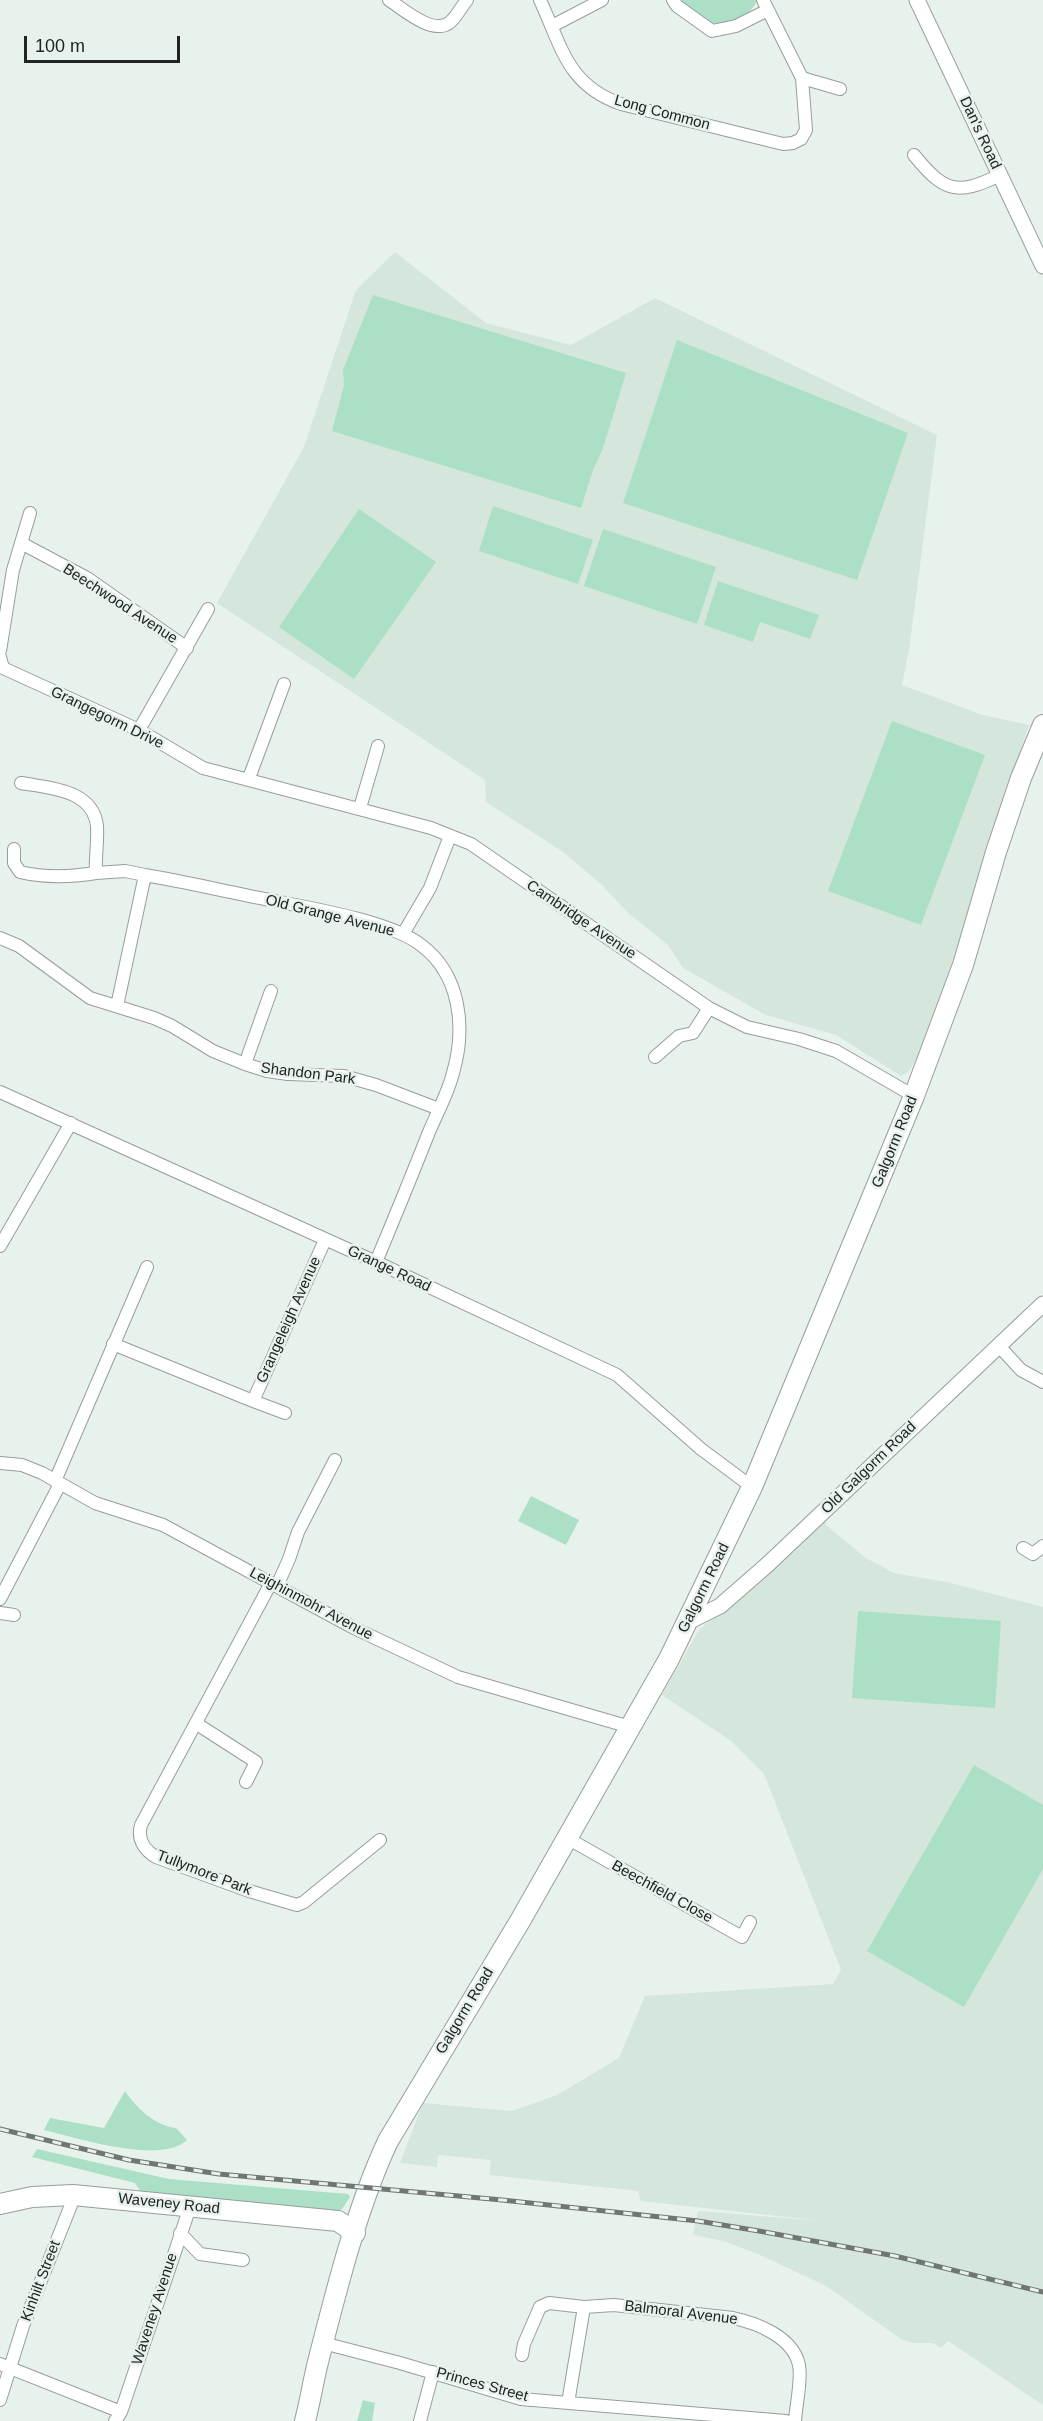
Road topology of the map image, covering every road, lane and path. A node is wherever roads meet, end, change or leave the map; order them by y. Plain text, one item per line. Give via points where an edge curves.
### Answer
1 (388, 0) edge
2 (467, 0) edge
3 (540, 0) edge
4 (602, 0) edge
5 (673, 0) edge
6 (917, 0) edge
7 (766, 5) edge
8 (552, 26) junction
9 (802, 78) junction
10 (840, 89) dead end
11 (914, 155) dead end
12 (1000, 175) junction
13 (1043, 266) edge
14 (30, 513) dead end
15 (21, 543) junction
16 (208, 609) dead end
17 (187, 648) junction
18 (0, 651) edge
19 (0, 657) edge
20 (284, 684) dead end
21 (1043, 724) edge
22 (140, 730) junction
23 (378, 746) dead end
24 (249, 778) junction
25 (21, 783) dead end
26 (360, 808) junction
27 (450, 836) junction
28 (14, 849) dead end
29 (96, 873) junction
30 (145, 874) junction
31 (403, 934) junction
32 (0, 938) edge
33 (271, 991) dead end
34 (117, 1006) junction
35 (709, 1008) junction
36 (655, 1057) dead end
37 (245, 1064) junction
38 (0, 1092) edge
39 (914, 1096) junction
40 (439, 1109) junction
41 (71, 1123) junction
42 (325, 1240) junction
43 (0, 1246) edge
44 (376, 1262) junction
45 (147, 1267) dead end
46 (1043, 1304) edge
47 (113, 1344) junction
48 (998, 1345) junction
49 (1043, 1382) edge
50 (253, 1401) junction
51 (285, 1413) dead end
52 (335, 1460) dead end
53 (0, 1463) edge
54 (58, 1482) junction
55 (752, 1487) junction
56 (1043, 1546) edge
57 (1023, 1548) dead end
58 (274, 1584) junction
59 (0, 1599) edge
60 (0, 1613) edge
61 (14, 1615) dead end
62 (688, 1622) junction
63 (197, 1724) junction
64 (630, 1727) junction
65 (246, 1782) dead end
66 (567, 1838) junction
67 (380, 1840) dead end
68 (750, 1922) dead end
69 (73, 2195) junction
70 (0, 2204) edge
71 (190, 2207) junction
72 (362, 2211) junction
73 (338, 2221) junction
74 (355, 2232) junction
75 (180, 2233) junction
76 (243, 2260) dead end
77 (584, 2307) junction
78 (324, 2343) junction
79 (522, 2355) dead end
80 (6, 2366) edge
81 (433, 2372) junction
82 (0, 2400) edge
83 (568, 2403) junction
84 (118, 2416) edge
85 (305, 2421) edge
86 (420, 2421) edge
87 (786, 2421) edge
88 (795, 2421) edge

1 - 2 street via 436,26 451,22
3 - 8 street, Long Common
4 - 8 street
5 - 7 street via 712,31 736,26
6 - 12 street, Dan's Road
7 - 9 street
8 - 9 street, Long Common via 566,59 590,90 612,101 783,144 801,140 806,130
9 - 10 street
11 - 12 street via 934,177 952,187 975,187
12 - 13 street, Dan's Road
14 - 15 street
15 - 17 street, Beechwood Avenue via 87,578
15 - 18 street
16 - 17 street, Beechwood Avenue
17 - 22 street, Beechwood Avenue
19 - 22 street, Grangegorm Drive via 3,668
20 - 24 street
21 - 39 main road, Galgorm Road via 996,852 963,965
22 - 24 street, Grangegorm Drive via 202,768
23 - 26 street
24 - 26 street, Grangegorm Drive
25 - 29 street via 71,793 92,812 97,825
26 - 27 street, Grangegorm Drive
27 - 31 street via 430,888
27 - 35 street, Cambridge Avenue via 471,844
28 - 29 street, Old Grange Avenue via 14,863 20,872 42,876
29 - 30 street, Old Grange Avenue
30 - 31 street, Old Grange Avenue via 306,908
30 - 34 street
31 - 40 street, Old Grange Avenue via 435,958 453,987 458,1004 459,1044 453,1074
32 - 34 street, Shandon Park via 20,946 81,993
33 - 37 street, Shandon Park
34 - 37 street, Shandon Park via 172,1026 213,1052
35 - 36 street via 693,1033 679,1036
35 - 39 street, Cambridge Avenue via 747,1027 836,1051
37 - 40 street, Shandon Park via 288,1074 352,1078
38 - 41 street, Grange Road
39 - 55 main road, Galgorm Road
40 - 44 street, Old Grange Avenue
41 - 42 street, Grange Road
41 - 43 street
42 - 44 street, Grange Road
42 - 50 street, Grangeleigh Avenue
44 - 55 street, Grange Road via 616,1374 701,1449
45 - 47 street
46 - 48 street, Old Galgorm Road
47 - 50 street, Grangeleigh Avenue
47 - 54 street
48 - 49 street via 1021,1370
48 - 62 street, Old Galgorm Road via 767,1565 720,1606
50 - 51 street, Grangeleigh Avenue
52 - 58 street, Tullymore Park via 298,1532 290,1559
53 - 54 street, Leighinmohr Avenue via 22,1465
54 - 58 street, Leighinmohr Avenue via 95,1503 163,1524
54 - 59 street
55 - 62 main road, Galgorm Road
56 - 57 street via 1034,1554
58 - 63 street, Tullymore Park
58 - 64 street, Leighinmohr Avenue via 391,1647 458,1677
60 - 61 street
62 - 64 main road, Galgorm Road
63 - 65 street via 256,1762
63 - 67 street, Tullymore Park via 141,1825 140,1837 150,1853 297,1905
64 - 66 main road, Galgorm Road
66 - 68 street, Beechfield Close via 742,1937
66 - 72 main road, Galgorm Road via 388,2141
69 - 70 main road, Waveney Road via 32,2197
69 - 71 main road, Waveney Road
69 - 80 street, Kinhilt Street
71 - 73 main road, Waveney Road
71 - 75 street, Waveney Avenue
72 - 73 main road, Waveney Road
72 - 74 main road, Galgorm Road
73 - 74 main road, Waveney Road
74 - 78 main road, Galgorm Road
75 - 76 street via 200,2254
75 - 84 street, Waveney Avenue
77 - 79 street, Balmoral Avenue via 549,2303 542,2306 535,2315
77 - 83 street
77 - 88 street, Balmoral Avenue via 614,2305 733,2318 776,2336 792,2349 799,2366
78 - 81 street, Princes Street
78 - 85 main road, Galgorm Road
80 - 82 street, Kinhilt Street
80 - 84 street
81 - 83 street, Princes Street via 520,2398
81 - 86 street
83 - 87 street, Princes Street

